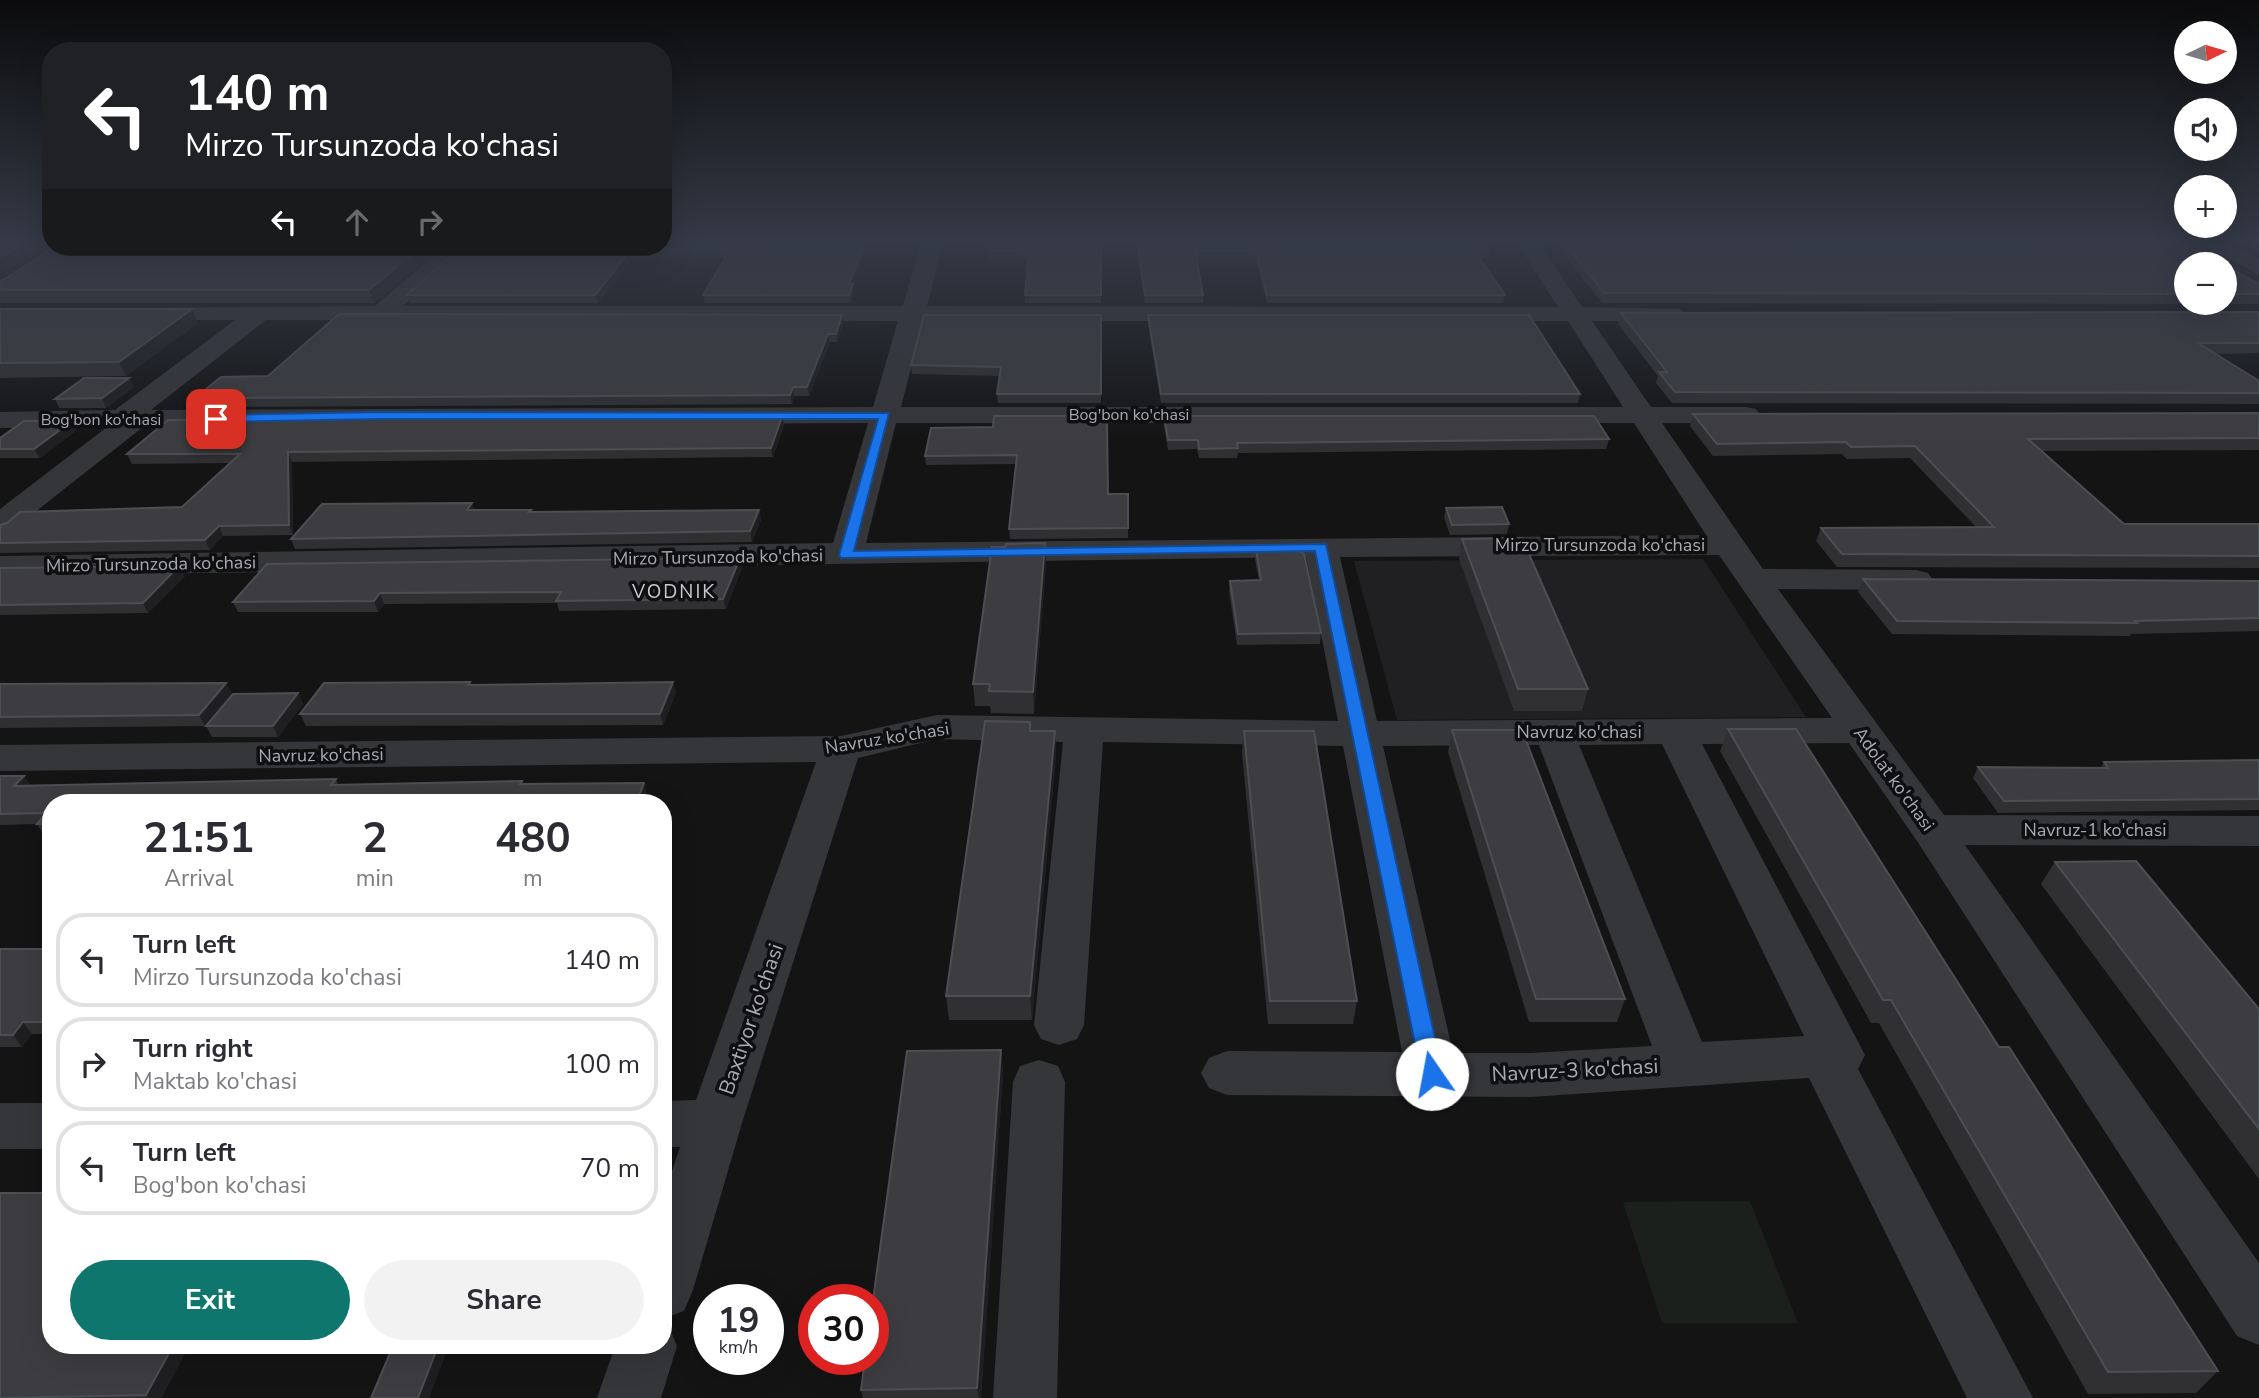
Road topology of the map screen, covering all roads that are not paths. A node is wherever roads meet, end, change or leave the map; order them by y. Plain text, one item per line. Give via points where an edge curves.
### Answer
1 (386, 308) edge
2 (914, 308) edge
3 (1574, 308) edge
4 (913, 312) junction
5 (123, 313) edge
6 (260, 313) junction
7 (381, 313) junction
8 (1578, 314) junction
9 (1701, 314) edge
10 (884, 415) junction
11 (1642, 415) junction
12 (1777, 415) edge
13 (127, 420) junction
14 (0, 421) edge
15 (0, 524) edge
16 (1729, 545) junction
17 (1321, 547) junction
18 (846, 555) junction
19 (0, 566) edge
20 (1753, 579) junction
21 (1945, 580) edge
22 (1084, 730) junction
23 (1858, 730) junction
24 (1554, 732) junction
25 (1676, 732) junction
26 (1362, 734) junction
27 (841, 749) junction
28 (0, 758) edge
29 (1932, 830) junction
30 (2259, 831) edge
31 (1059, 1025) dead end
32 (1831, 1056) junction
33 (1685, 1065) junction
34 (1227, 1073) dead end
35 (1432, 1074) junction
36 (1039, 1082) dead end
37 (672, 1124) edge
38 (715, 1124) junction
39 (0, 1126) edge
40 (42, 1126) edge
41 (672, 1261) edge
42 (2259, 1315) edge
43 (643, 1354) edge
44 (629, 1398) edge
45 (1025, 1398) edge
46 (2001, 1398) edge

1 - 7 street
2 - 4 street
3 - 8 street, Adolat ko'chasi
4 - 7 street
4 - 8 street
4 - 10 street
5 - 6 street
6 - 7 street
6 - 13 street
8 - 9 street
8 - 11 street, Adolat ko'chasi
10 - 11 street, Bog'bon ko'chasi
10 - 13 street, Bog'bon ko'chasi
10 - 18 street
11 - 12 street, Bog'bon ko'chasi
11 - 16 street, Adolat ko'chasi
13 - 14 street, Bog'bon ko'chasi
13 - 15 street
16 - 17 street, Mirzo Tursunzoda ko'chasi
16 - 20 street, Adolat ko'chasi
17 - 18 street, Mirzo Tursunzoda ko'chasi
17 - 26 street
18 - 19 street, Mirzo Tursunzoda ko'chasi
20 - 21 street
20 - 23 street, Adolat ko'chasi
22 - 26 street, Navruz ko'chasi
22 - 27 street, Navruz ko'chasi via 937,727
22 - 31 street
23 - 25 street, Navruz ko'chasi
23 - 29 street, Adolat ko'chasi
24 - 25 street, Navruz ko'chasi
24 - 26 street, Navruz ko'chasi
24 - 33 street
25 - 32 street
26 - 35 street
27 - 28 street, Navruz ko'chasi
27 - 38 street, Baxtiyor ko'chasi
29 - 30 street, Navruz-1 ko'chasi
29 - 42 street, Adolat ko'chasi
32 - 33 street, Navruz-3 ko'chasi
32 - 46 street
33 - 35 street, Navruz-3 ko'chasi via 1531,1074
34 - 35 street, Navruz-3 ko'chasi
36 - 45 street
37 - 38 street
38 - 41 street, Baxtiyor ko'chasi
39 - 40 street
43 - 44 street

